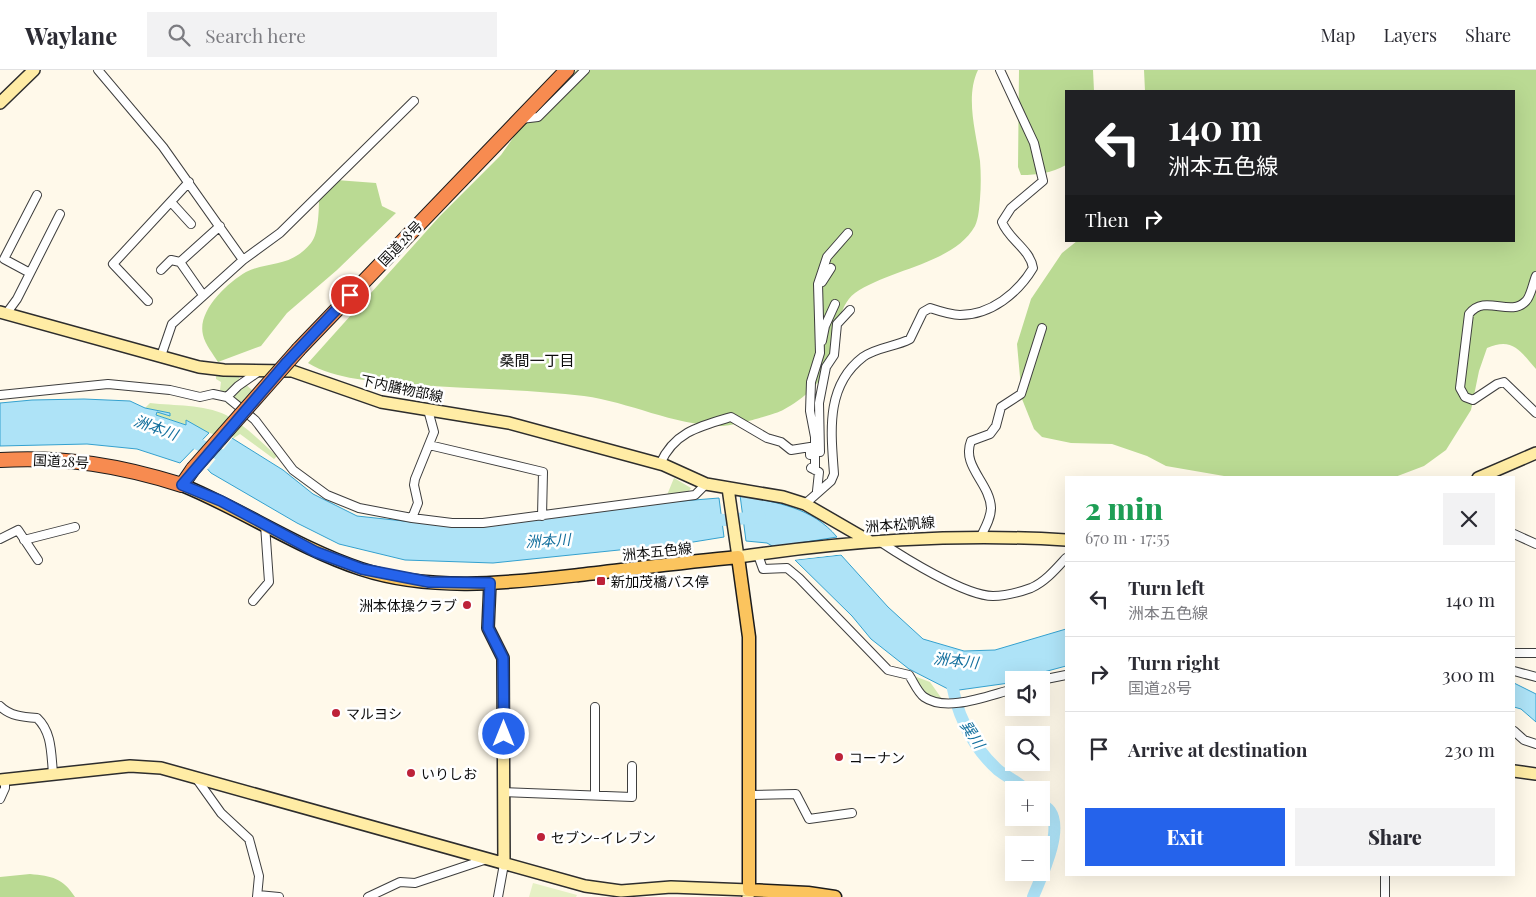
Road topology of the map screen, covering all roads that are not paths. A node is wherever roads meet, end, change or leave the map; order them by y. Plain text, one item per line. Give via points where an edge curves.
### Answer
1 (34, 70) edge
2 (98, 70) edge
3 (567, 70) edge
4 (585, 70) edge
5 (1000, 70) edge
6 (414, 102) dead end
7 (0, 103) edge
8 (520, 119) junction
9 (189, 182) junction
10 (37, 196) dead end
11 (171, 202) junction
12 (60, 214) dead end
13 (190, 224) dead end
14 (220, 226) junction
15 (848, 233) dead end
16 (243, 260) junction
17 (180, 262) junction
18 (831, 268) dead end
19 (161, 270) dead end
20 (30, 273) junction
21 (1536, 276) edge
22 (818, 288) junction
23 (203, 295) junction
24 (148, 301) dead end
25 (835, 304) dead end
26 (850, 310) dead end
27 (3, 313) edge
28 (1042, 328) dead end
29 (820, 353) junction
30 (161, 356) junction
31 (261, 370) junction
32 (0, 395) edge
33 (227, 397) junction
34 (428, 410) junction
35 (1536, 413) edge
36 (429, 445) junction
37 (1536, 453) edge
38 (0, 460) edge
39 (660, 464) junction
40 (817, 471) junction
41 (1483, 476) edge
42 (706, 484) junction
43 (182, 485) junction
44 (728, 491) junction
45 (818, 491) junction
46 (805, 504) junction
47 (542, 516) junction
48 (412, 518) junction
49 (265, 525) junction
50 (75, 527) dead end
51 (1515, 534) edge
52 (980, 538) junction
53 (0, 540) edge
54 (24, 540) junction
55 (1065, 540) edge
56 (874, 541) junction
57 (1536, 544) edge
58 (736, 551) junction
59 (758, 555) junction
60 (1065, 559) edge
61 (38, 560) dead end
62 (490, 583) junction
63 (253, 600) dead end
64 (1515, 653) edge
65 (1536, 653) edge
66 (1515, 671) edge
67 (1065, 675) edge
68 (1536, 676) edge
69 (1050, 678) edge
70 (1005, 691) edge
71 (0, 706) edge
72 (595, 707) dead end
73 (1515, 732) edge
74 (1536, 744) edge
75 (632, 766) dead end
76 (1515, 770) edge
77 (53, 773) junction
78 (1536, 774) edge
79 (195, 776) junction
80 (3, 779) edge
81 (504, 792) junction
82 (595, 795) junction
83 (749, 795) junction
84 (0, 799) edge
85 (852, 813) dead end
86 (487, 859) junction
87 (504, 864) junction
88 (1385, 876) edge
89 (749, 893) edge
90 (640, 894) edge
91 (258, 896) edge
92 (280, 897) edge
93 (368, 897) edge
94 (498, 897) edge
95 (835, 897) edge
96 (1385, 897) edge

1 - 7 main road
2 - 9 street
3 - 8 highway, 国道28号
4 - 8 street via 538,117
5 - 45 street via 1034,143 1043,181 1011,208 1002,222 1032,258 1033,268 1003,302 978,312 959,315 930,308 923,312 910,339 864,357 850,370 836,392 830,430 834,474 831,481
6 - 16 street via 280,233
8 - 43 highway, 国道28号, bridge via 299,349
9 - 11 street
9 - 14 street
10 - 20 street via 4,259
11 - 13 street
11 - 24 street via 113,264
12 - 20 street
14 - 16 street
14 - 17 street
15 - 22 street via 827,257
16 - 23 street
17 - 19 street via 171,260
17 - 23 street
18 - 22 street
20 - 27 street via 17,299
21 - 35 street via 1527,301 1518,306 1483,304 1475,306 1469,314 1460,388 1465,397 1474,400 1504,382
22 - 29 street
23 - 30 street via 172,324
25 - 29 street via 825,326
26 - 40 street via 837,324 834,355 826,367 819,403
27 - 30 main road, 下内膳物部線
28 - 52 street via 1021,394 1001,407 996,426 990,434 971,441 967,450 991,508
29 - 40 street via 811,382 810,411
30 - 31 main road, 下内膳物部線 via 200,367
31 - 33 street
31 - 34 main road, 下内膳物部線 via 292,371 372,399
32 - 33 street via 108,384 170,390 200,397 213,394
33 - 48 street via 255,420 293,470 308,483 346,504
34 - 36 street via 434,432
34 - 39 main road, 下内膳物部線 via 509,422
36 - 47 street via 542,472
36 - 48 street via 415,479 418,503
37 - 41 main road
38 - 43 highway, 国道28号 via 78,460 141,472
39 - 40 street via 666,449 694,428 731,417 767,438 781,442 790,450 810,447 810,468
39 - 42 main road, 下内膳物部線
40 - 45 street
42 - 44 main road, 下内膳物部線
42 - 47 street via 695,496
43 - 49 main road, 洲本五色線 via 221,501
44 - 46 main road, 下内膳物部線 via 783,497
44 - 58 main road
45 - 46 street
46 - 56 main road, 下内膳物部線
47 - 48 street via 484,523
49 - 62 main road, 洲本五色線 via 316,552 362,569 429,582
49 - 63 street via 269,582
50 - 54 street
51 - 57 street
52 - 55 main road, 洲本松帆線
52 - 56 main road, 洲本松帆線 via 946,536
53 - 54 street via 18,530
54 - 61 street
56 - 59 main road, 洲本松帆線
56 - 60 street via 951,582 978,594 992,596 1032,588
58 - 59 main road, 洲本松帆線
58 - 62 main road, 洲本五色線
58 - 83 main road via 749,637
59 - 70 street via 763,569 787,568 799,578 881,664 888,670 908,675 922,696 936,703 974,702
62 - 81 main road via 488,628 503,658
64 - 65 street
66 - 68 street
67 - 69 street
71 - 77 street via 22,717 37,718 44,724 49,734
72 - 82 street
73 - 74 street via 1524,740
75 - 82 street via 632,797
76 - 78 main road
77 - 79 main road via 130,766 160,768
77 - 80 main road
79 - 86 main road
79 - 91 street via 221,814 249,840 259,876
80 - 84 street via 5,788
81 - 82 street
81 - 87 main road
83 - 85 street via 796,794 809,819
83 - 89 main road
86 - 87 main road
86 - 93 street via 415,883 400,882
87 - 90 main road via 585,886
87 - 94 street
88 - 96 street
89 - 90 main road via 671,887
89 - 95 main road via 808,893
91 - 92 street

